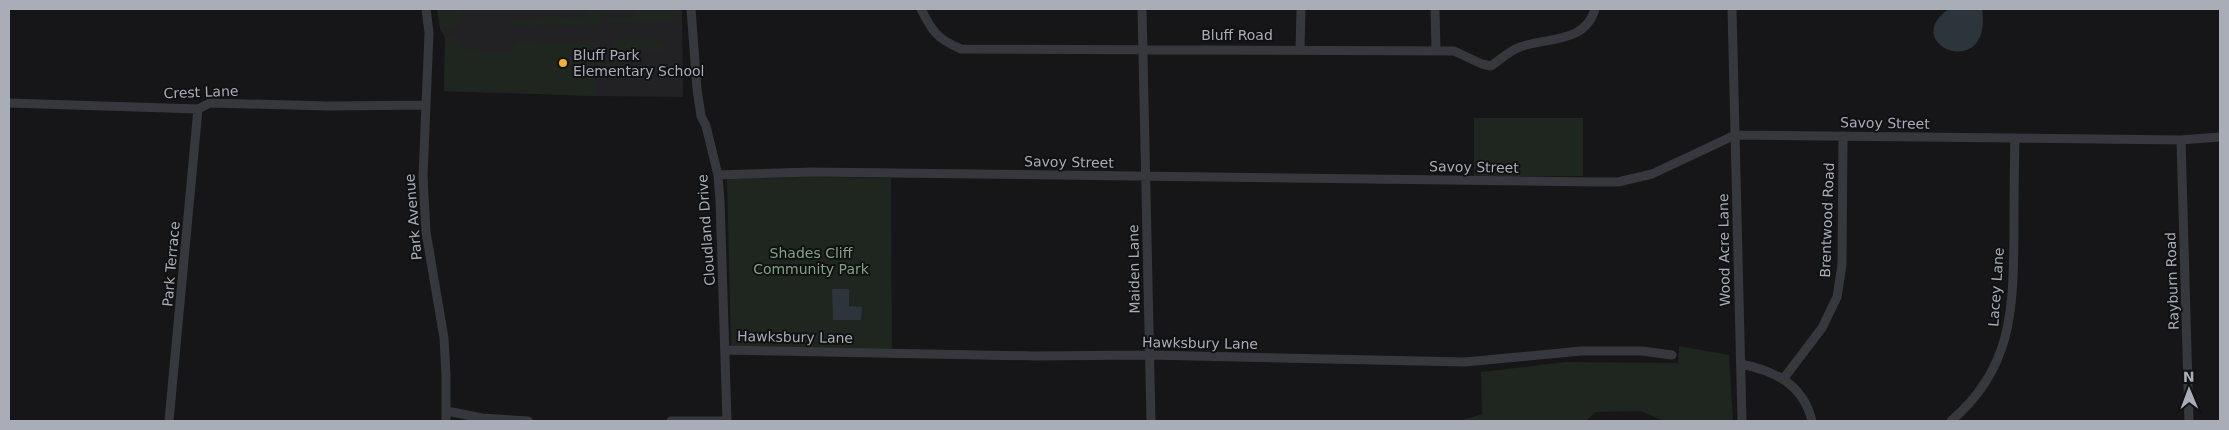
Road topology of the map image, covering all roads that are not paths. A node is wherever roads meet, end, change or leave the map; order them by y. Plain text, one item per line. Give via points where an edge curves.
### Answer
1 (426, 9) edge
2 (691, 9) edge
3 (921, 9) edge
4 (1142, 9) edge
5 (1301, 9) edge
6 (1435, 9) edge
7 (1595, 9) edge
8 (1732, 9) edge
9 (1142, 48) junction
10 (1300, 49) junction
11 (1436, 50) junction
12 (9, 103) edge
13 (425, 106) junction
14 (198, 109) junction
15 (1735, 136) junction
16 (1843, 136) junction
17 (2220, 137) edge
18 (2015, 138) junction
19 (2181, 140) junction
20 (718, 175) junction
21 (1146, 177) junction
22 (726, 350) junction
23 (1149, 355) junction
24 (1672, 355) dead end
25 (1741, 364) junction
26 (1784, 378) junction
27 (447, 411) junction
28 (169, 421) edge
29 (446, 421) edge
30 (528, 421) edge
31 (671, 421) edge
32 (727, 421) edge
33 (1151, 421) edge
34 (1742, 421) edge
35 (1812, 421) edge
36 (1951, 421) edge
37 (2189, 421) edge

1 - 13 street, Park Avenue via 429,33
2 - 20 street, Cloudland Drive via 696,89
3 - 9 street, Bluff Road via 932,31 945,43 961,49
4 - 9 street, Maiden Lane
5 - 10 street
6 - 11 street
7 - 11 street, Bluff Road via 1582,30 1562,39 1522,47 1491,66 1454,51
8 - 15 street, Wood Acre Lane
9 - 10 street, Bluff Road
9 - 21 street, Maiden Lane
10 - 11 street, Bluff Road
12 - 14 street, Crest Lane
13 - 14 street, Crest Lane via 210,103
13 - 27 street, Park Avenue via 423,176 426,232 444,338
14 - 28 street, Park Terrace
15 - 16 street, Savoy Street
15 - 21 street, Savoy Street via 1667,169 1618,182
15 - 25 street, Wood Acre Lane
16 - 18 street, Savoy Street
16 - 26 street, Brentwood Road via 1842,265 1837,297 1822,328
17 - 19 street, Savoy Street
18 - 19 street, Savoy Street
18 - 36 street, Lacey Lane via 2013,282 2008,332 1984,386
19 - 37 street, Rayburn Road
20 - 21 street, Savoy Street via 812,172
20 - 22 street, Cloudland Drive
21 - 23 street, Maiden Lane
22 - 23 street, Hawksbury Lane
22 - 32 street, Cloudland Drive
23 - 24 street, Hawksbury Lane via 1465,362 1581,351 1642,351
23 - 33 street, Maiden Lane
25 - 26 street
25 - 34 street, Wood Acre Lane
26 - 35 street via 1804,402
27 - 29 street, Park Avenue
27 - 30 street via 482,418
31 - 32 street

